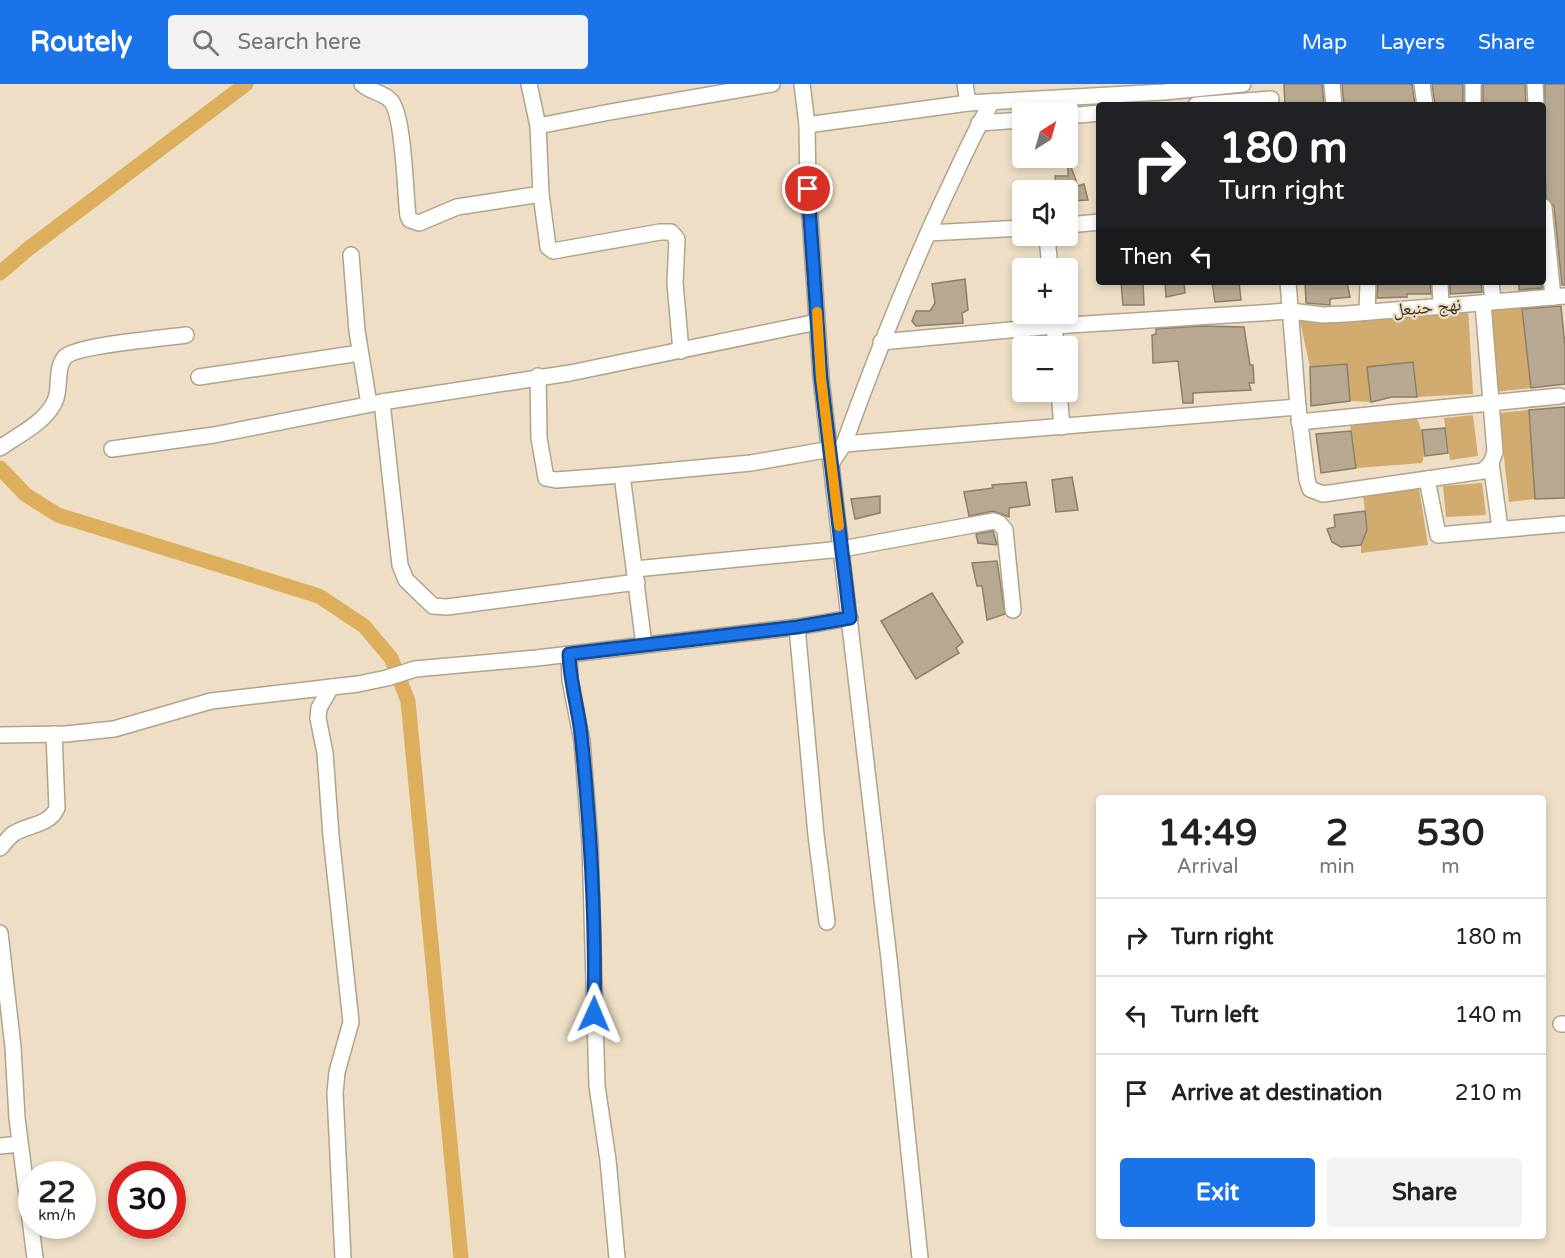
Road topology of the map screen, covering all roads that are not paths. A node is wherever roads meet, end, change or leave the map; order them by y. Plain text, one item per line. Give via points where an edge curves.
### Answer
1 (362, 84) edge
2 (529, 84) edge
3 (772, 84) edge
4 (802, 84) edge
5 (965, 84) edge
6 (1243, 84) edge
7 (1332, 84) edge
8 (1422, 84) edge
9 (1473, 84) edge
10 (1535, 84) edge
11 (1197, 86) edge
12 (719, 88) edge
13 (1108, 89) edge
14 (1055, 91) edge
15 (1271, 96) edge
16 (992, 102) junction
17 (1221, 102) edge
18 (1334, 102) edge
19 (1425, 102) edge
20 (1473, 102) edge
21 (1536, 102) edge
22 (968, 103) junction
23 (1096, 113) edge
24 (1078, 115) edge
25 (1012, 121) edge
26 (979, 123) junction
27 (807, 125) junction
28 (538, 126) junction
29 (541, 194) junction
30 (1546, 219) edge
31 (1096, 222) edge
32 (1078, 224) edge
33 (1012, 229) edge
34 (928, 233) junction
35 (351, 255) dead end
36 (1288, 285) edge
37 (1368, 285) edge
38 (1440, 285) edge
39 (1491, 285) edge
40 (1559, 296) edge
41 (1488, 302) junction
42 (1441, 306) junction
43 (1290, 311) junction
44 (1367, 312) junction
45 (1078, 319) edge
46 (817, 322) junction
47 (1023, 324) edge
48 (186, 335) dead end
49 (881, 342) junction
50 (681, 351) junction
51 (360, 353) junction
52 (538, 376) junction
53 (199, 377) dead end
54 (1560, 396) dead end
55 (1060, 402) edge
56 (1491, 402) junction
57 (376, 403) junction
58 (1299, 414) junction
59 (1062, 427) junction
60 (3, 446) edge
61 (112, 449) dead end
62 (836, 452) junction
63 (1491, 463) junction
64 (622, 475) junction
65 (1427, 479) junction
66 (1565, 524) edge
67 (1500, 528) junction
68 (842, 549) junction
69 (636, 576) junction
70 (1013, 610) dead end
71 (850, 618) junction
72 (797, 627) junction
73 (644, 645) junction
74 (569, 654) junction
75 (331, 687) junction
76 (54, 734) junction
77 (0, 735) edge
78 (0, 848) edge
79 (827, 922) dead end
80 (0, 933) edge
81 (20, 1144) junction
82 (0, 1146) edge
83 (35, 1258) edge
84 (343, 1258) edge
85 (617, 1258) edge
86 (920, 1258) edge

1 - 29 street via 396,106 410,220 419,223 458,207
2 - 28 street
3 - 12 street
4 - 27 street
5 - 22 street
6 - 11 street
7 - 18 street
8 - 19 street
9 - 20 street
10 - 21 street
11 - 13 street
12 - 28 street
13 - 14 street
14 - 16 street
15 - 17 street
16 - 22 street
16 - 26 street
22 - 27 street
23 - 24 street
25 - 26 street
26 - 34 street
27 - 46 street
28 - 29 street
29 - 50 street via 548,247 553,251 660,232 674,235
30 - 40 street
31 - 32 street
33 - 34 street
34 - 49 street
35 - 51 street
36 - 43 street
37 - 44 street
38 - 42 street
39 - 41 street
40 - 41 street, نهج حنبعل
41 - 42 street, نهج حنبعل
41 - 56 street
42 - 44 street, نهج حنبعل
43 - 44 street, نهج حنبعل via 1323,315
43 - 45 street, نهج حنبعل
43 - 58 street
46 - 50 street
46 - 62 street via 821,378
47 - 49 street, نهج حنبعل
48 - 60 street via 70,353 60,367 56,400 51,409
49 - 62 street
50 - 52 street
51 - 53 street
51 - 57 street
52 - 57 street
52 - 64 street via 539,438 546,478
54 - 56 street
55 - 59 street
56 - 58 street
56 - 63 street via 1495,452
57 - 61 street via 214,435
57 - 69 street via 400,565 406,580 433,606 447,607
58 - 59 street
58 - 65 street via 1307,480 1316,493
59 - 62 street
62 - 64 street
62 - 68 street
63 - 65 street via 1483,471
63 - 67 street
64 - 69 street
65 - 67 street via 1437,535
66 - 67 street
68 - 69 street
68 - 70 street via 997,522 1005,530
68 - 71 street
69 - 73 street
71 - 72 street
71 - 86 street
72 - 73 street
72 - 79 street
73 - 74 street
74 - 75 street via 415,669
74 - 85 street via 582,741 590,843 597,1086
75 - 76 street via 211,701 114,729
75 - 84 street via 318,713 351,1022 335,1093
76 - 77 street
76 - 78 street via 57,808 45,822 12,835
80 - 81 street
81 - 82 street
81 - 83 street

